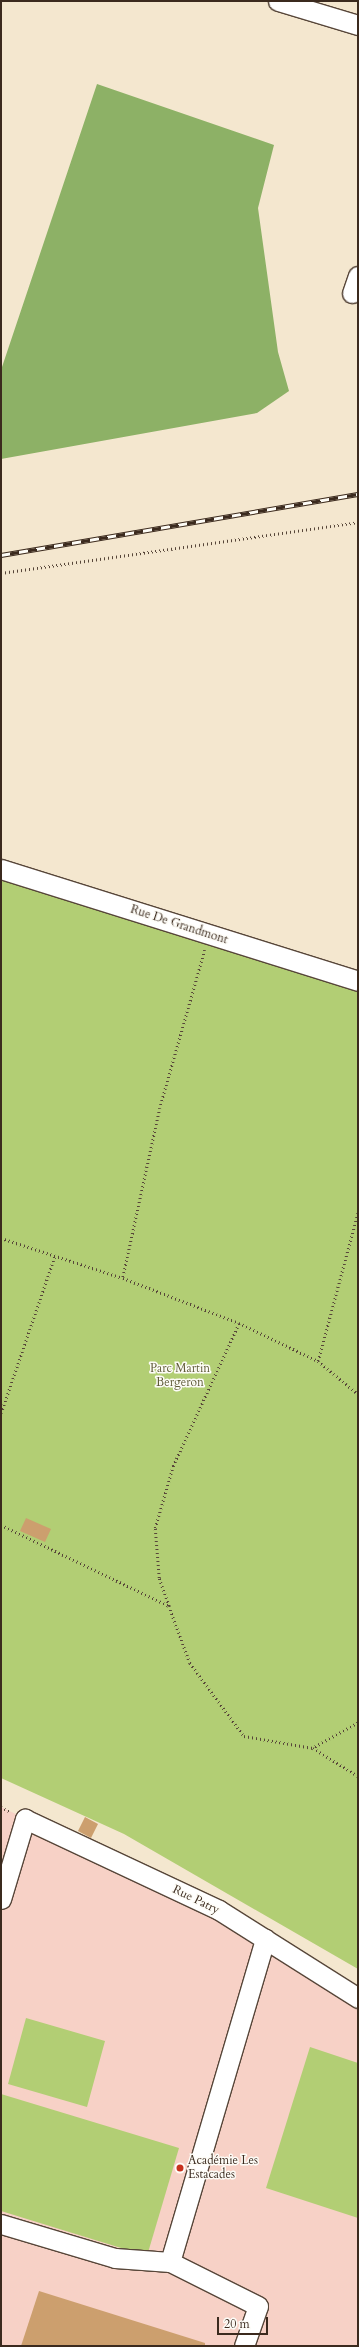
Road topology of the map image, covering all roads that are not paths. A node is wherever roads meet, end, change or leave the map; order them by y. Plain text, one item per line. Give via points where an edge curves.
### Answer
1 (278, 1) edge
2 (358, 25) edge
3 (1, 868) edge
4 (358, 981) edge
5 (1, 1899) edge
6 (265, 1939) junction
7 (358, 1998) edge
8 (1, 2224) edge
9 (170, 2262) junction
10 (244, 2346) edge

1 - 2 street
3 - 4 street, Rue De Grandmont
5 - 6 street, Rue Patry via 25,1819 219,1910
6 - 7 street, Rue Patry
6 - 9 street
8 - 9 street via 115,2258
9 - 10 street via 258,2306

